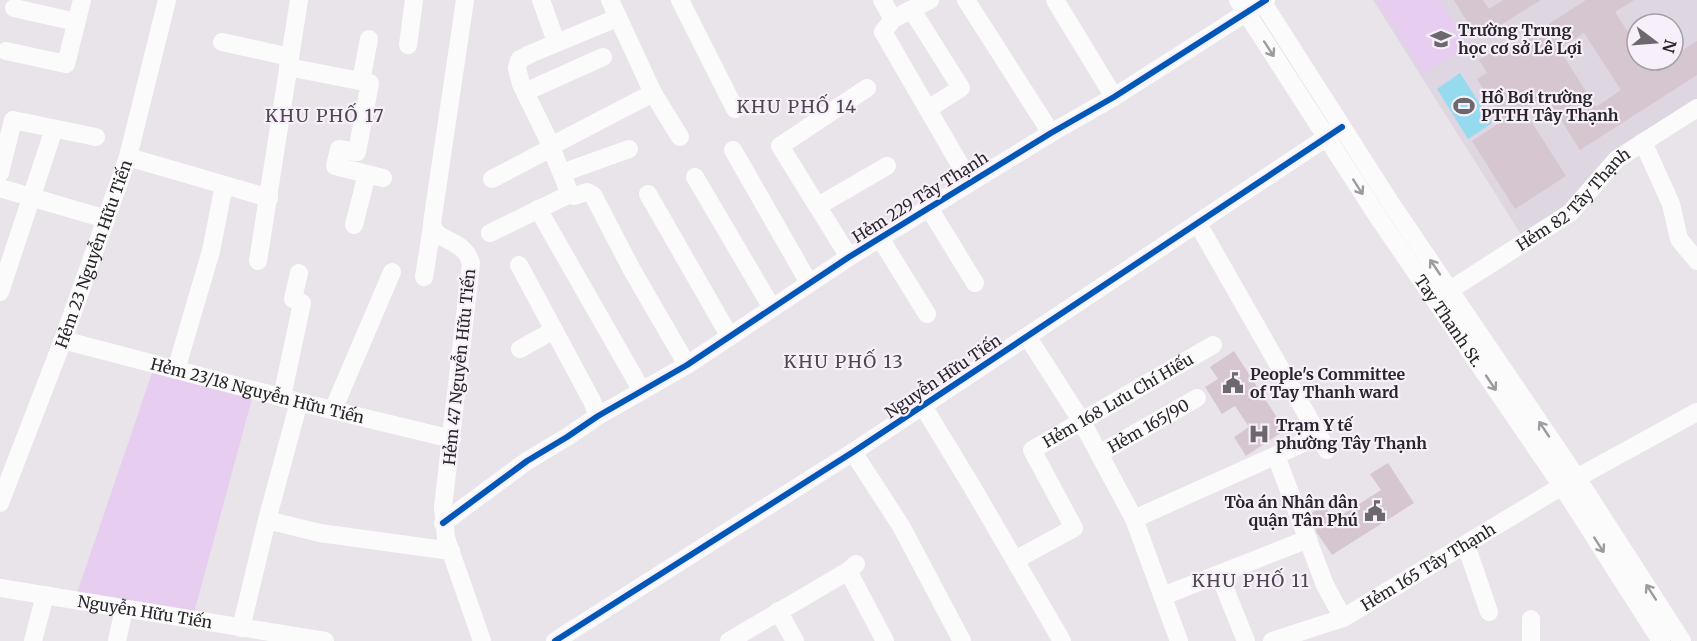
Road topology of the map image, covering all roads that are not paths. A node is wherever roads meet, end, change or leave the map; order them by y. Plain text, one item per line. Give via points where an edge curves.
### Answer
1 (82, 0) edge
2 (167, 0) edge
3 (299, 0) edge
4 (414, 0) edge
5 (465, 0) edge
6 (541, 0) edge
7 (609, 0) edge
8 (680, 0) edge
9 (882, 0) edge
10 (930, 0) edge
11 (966, 0) edge
12 (1055, 0) edge
13 (1263, 1) edge
14 (1242, 6) edge
15 (15, 8) dead end
16 (912, 10) junction
17 (617, 18) junction
18 (893, 19) junction
19 (76, 22) junction
20 (369, 39) dead end
21 (222, 42) dead end
22 (553, 44) junction
23 (408, 45) dead end
24 (6, 51) dead end
25 (603, 57) dead end
26 (289, 62) junction
27 (360, 81) junction
28 (867, 88) dead end
29 (525, 92) junction
30 (653, 93) junction
31 (1114, 97) junction
32 (1697, 108) edge
33 (735, 109) dead end
34 (928, 110) junction
35 (1342, 127) junction
36 (54, 129) junction
37 (1051, 133) junction
38 (96, 137) dead end
39 (680, 137) dead end
40 (1326, 138) junction
41 (1643, 142) junction
42 (551, 147) junction
43 (629, 149) dead end
44 (733, 150) dead end
45 (128, 157) junction
46 (887, 166) dead end
47 (0, 173) edge
48 (562, 173) junction
49 (695, 177) dead end
50 (492, 178) dead end
51 (970, 182) junction
52 (224, 185) junction
53 (0, 188) edge
54 (570, 194) junction
55 (648, 194) dead end
56 (31, 197) junction
57 (269, 198) junction
58 (818, 206) junction
59 (929, 208) junction
60 (538, 209) junction
61 (106, 219) junction
62 (1197, 224) junction
63 (354, 225) dead end
64 (432, 227) junction
65 (490, 232) dead end
66 (880, 238) junction
67 (849, 257) junction
68 (258, 261) dead end
69 (1697, 261) edge
70 (519, 265) dead end
71 (393, 272) dead end
72 (298, 273) dead end
73 (424, 277) dead end
74 (809, 283) junction
75 (975, 283) dead end
76 (1450, 290) junction
77 (0, 292) edge
78 (772, 309) junction
79 (927, 314) dead end
80 (554, 330) junction
81 (1027, 336) junction
82 (730, 337) junction
83 (63, 340) junction
84 (1213, 345) dead end
85 (520, 349) dead end
86 (687, 365) junction
87 (176, 370) junction
88 (642, 391) junction
89 (1197, 398) dead end
90 (291, 400) junction
91 (923, 406) junction
92 (333, 410) junction
93 (1697, 412) edge
94 (604, 413) junction
95 (1082, 422) junction
96 (452, 439) junction
97 (853, 452) junction
98 (1099, 454) junction
99 (1275, 456) junction
100 (1569, 482) junction
101 (0, 503) edge
102 (1134, 519) junction
103 (267, 520) junction
104 (444, 523) junction
105 (1308, 539) junction
106 (1466, 545) junction
107 (451, 551) junction
108 (1015, 560) junction
109 (1219, 574) junction
110 (0, 588) edge
111 (45, 595) junction
112 (1163, 596) junction
113 (124, 609) junction
114 (778, 611) junction
115 (1489, 612) dead end
116 (1343, 618) junction
117 (1531, 619) dead end
118 (234, 632) edge
119 (290, 638) edge
120 (740, 638) edge
121 (877, 638) edge
122 (33, 641) edge
123 (117, 641) edge
124 (325, 641) edge
125 (482, 641) edge
126 (555, 641) edge
127 (795, 641) edge
128 (962, 641) edge
129 (1062, 641) edge
130 (1179, 641) edge
131 (1245, 641) edge
132 (1272, 641) edge
133 (1531, 641) edge
134 (1661, 641) edge
135 (1682, 641) edge

1 - 19 street
2 - 45 street, Hẻm 23 Nguyễn Hữu Tiến
3 - 26 street
4 - 23 street
5 - 64 street
6 - 22 street via 555,39
7 - 17 street
8 - 33 street
9 - 18 street
10 - 16 street
11 - 37 street
12 - 31 street
13 - 14 street, Hẻm 229 Tây Thạnh
13 - 35 street, Tay Thanh St.
14 - 31 street, Hẻm 229 Tây Thạnh
14 -> 40 street, Tay Thanh St.
15 - 19 street
16 - 18 street
16 - 34 street via 961,88
17 - 22 street
17 - 30 street
18 - 34 street via 882,32
19 - 24 street via 66,64
20 - 27 street
21 - 26 street
22 - 29 street via 518,63
25 - 29 street
26 - 27 street
26 - 57 street
27 - 63 street via 370,83 357,152 339,149 335,166 375,176
28 - 58 street via 780,146
29 - 42 street
30 - 39 street
30 - 42 street
31 - 37 street, Hẻm 229 Tây Thạnh
32 - 41 street, Hẻm 82 Tây Thạnh
34 - 51 street
35 - 40 street, Nguyễn Hữu Tiến
76 -> 35 street, Tay Thanh St.
36 - 38 street
36 - 47 street via 13,120
36 - 56 street
37 - 51 street, Hẻm 229 Tây Thạnh
40 - 62 street, Nguyễn Hữu Tiến
40 -> 100 street, Tay Thanh St. via 1378,217
41 - 69 street via 1671,204 1679,239
41 - 76 street, Hẻm 82 Tây Thạnh via 1617,159 1570,213
42 - 48 street
42 - 50 street
43 - 48 street
44 - 74 street
45 - 52 street
45 - 61 street, Hẻm 23 Nguyễn Hữu Tiến
46 - 58 street
48 - 54 street
49 - 78 street
51 - 59 street, Hẻm 229 Tây Thạnh
52 - 57 street
52 - 87 street via 211,251
53 - 56 street
54 - 60 street
54 - 86 street via 593,195
55 - 82 street
56 - 61 street
56 - 77 street
57 - 68 street
58 - 67 street
59 - 66 street, Hẻm 229 Tây Thạnh
59 - 75 street
60 - 65 street
60 - 88 street
61 - 83 street, Hẻm 23 Nguyễn Hữu Tiến
62 - 81 street, Nguyễn Hữu Tiến
62 - 99 street via 1323,443
64 - 73 street
64 - 96 street, Hẻm 47 Nguyễn Hữu Tiến via 438,235 461,246 471,263
66 - 67 street, Hẻm 229 Tây Thạnh
66 - 79 street
67 - 74 street, Hẻm 229 Tây Thạnh
70 - 80 street
71 - 92 street
72 - 90 street via 293,299 302,303
74 - 78 street, Hẻm 229 Tây Thạnh
100 -> 76 street, Tay Thanh St.
78 - 82 street, Hẻm 229 Tây Thạnh
80 - 85 street
80 - 94 street via 592,401
81 - 91 street, Nguyễn Hữu Tiến
81 - 95 street
82 - 86 street, Hẻm 229 Tây Thạnh
83 - 87 street, Hẻm 23/18 Nguyễn Hữu Tiến
83 - 101 street, Hẻm 23 Nguyễn Hữu Tiến
84 - 95 street, Hẻm 168 Lưu Chí Hiếu
86 - 88 street, Hẻm 229 Tây Thạnh
87 - 90 street, Hẻm 23/18 Nguyễn Hữu Tiến
88 - 94 street, Hẻm 229 Tây Thạnh
89 - 98 street, Hẻm 165/90
90 - 92 street, Hẻm 23/18 Nguyễn Hữu Tiến
90 - 103 street
91 - 97 street, Nguyễn Hữu Tiến
91 - 108 street
92 - 96 street, Hẻm 23/18 Nguyễn Hữu Tiến
93 - 100 street, Hẻm 165 Tây Thạnh
94 - 104 street, Hẻm 229 Tây Thạnh via 527,461
95 - 98 street
95 - 108 street, Hẻm 168 Lưu Chí Hiếu via 1032,450 1074,528
96 - 104 street, Hẻm 47 Nguyễn Hữu Tiến
97 - 126 street, Nguyễn Hữu Tiến
97 - 128 street via 902,526
98 - 102 street
99 - 102 street
99 - 105 street
100 - 106 street, Hẻm 165 Tây Thạnh
100 -> 134 street, Tay Thanh St.
135 -> 100 street, Tay Thanh St.
102 - 112 street
103 - 107 street via 320,533
103 - 118 street
104 - 107 street, Hẻm 47 Nguyễn Hữu Tiến
105 - 109 street
105 - 116 street via 1325,585
106 - 115 street
106 - 116 street, Hẻm 165 Tây Thạnh
107 - 125 street, Hẻm 47 Nguyễn Hữu Tiến
108 - 129 street
109 - 112 street
109 - 131 street
110 - 111 street, Nguyễn Hữu Tiến
111 - 113 street, Nguyễn Hữu Tiến
111 - 122 street
112 - 130 street
113 - 118 street, Nguyễn Hữu Tiến
113 - 123 street
114 - 120 street
114 - 121 street via 852,568
114 - 127 street
116 - 132 street, Hẻm 165 Tây Thạnh
117 - 133 street
118 - 119 street, Nguyễn Hữu Tiến
119 - 124 street, Nguyễn Hữu Tiến

